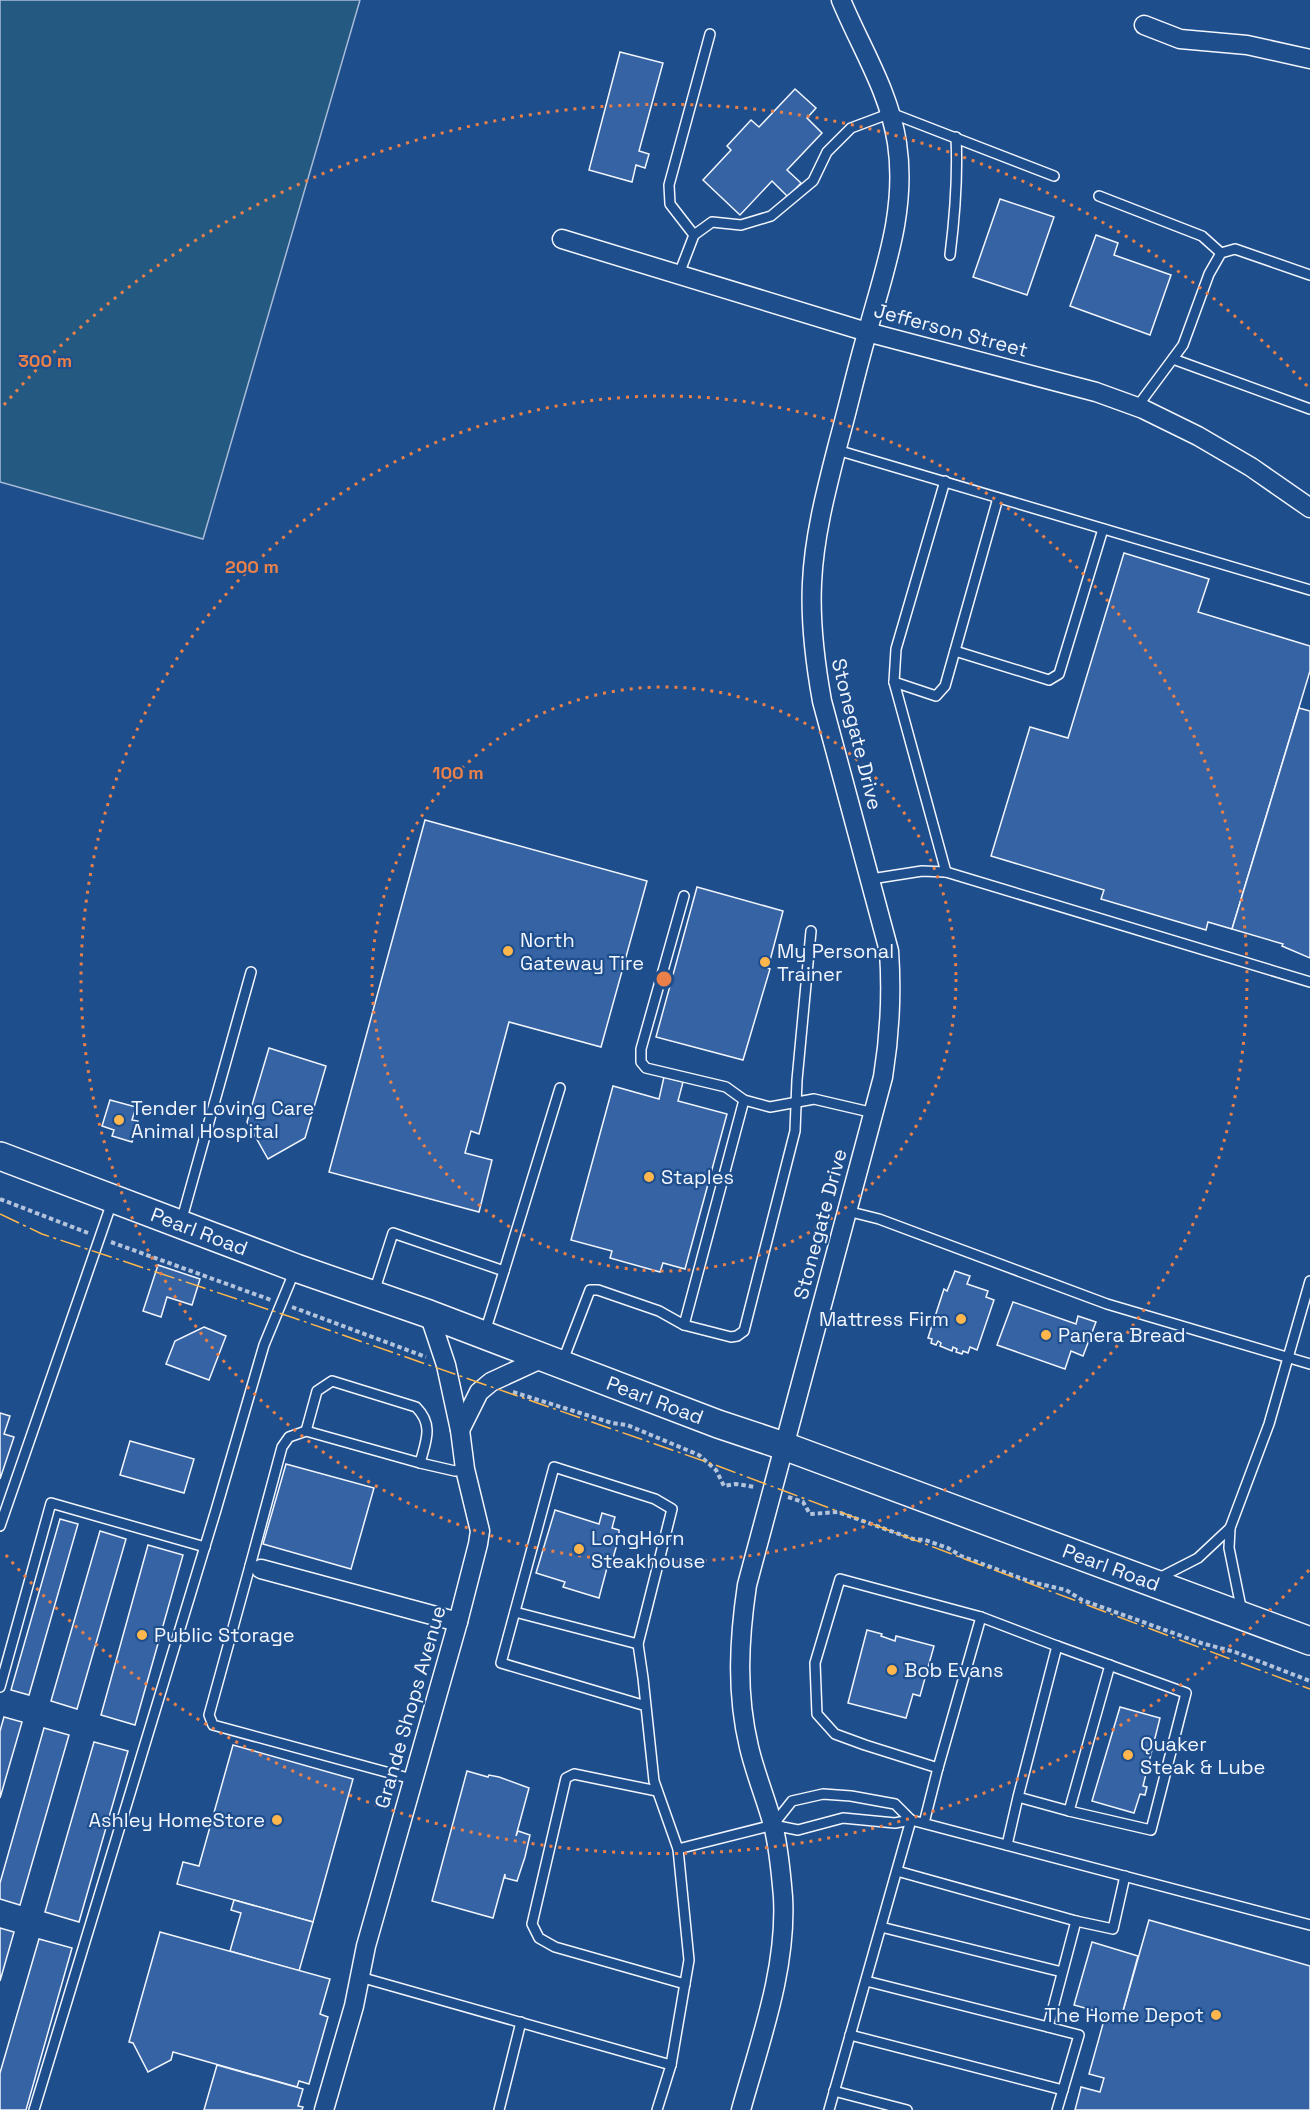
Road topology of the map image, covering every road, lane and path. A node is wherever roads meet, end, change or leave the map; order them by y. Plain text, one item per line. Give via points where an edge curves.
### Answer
1 (841, 0) edge
2 (1144, 25) dead end
3 (710, 34) dead end
4 (1310, 59) edge
5 (891, 112) junction
6 (956, 137) junction
7 (1054, 176) dead end
8 (1099, 196) dead end
9 (694, 235) junction
10 (562, 238) dead end
11 (1221, 253) junction
12 (950, 255) dead end
13 (679, 274) junction
14 (1310, 275) edge
15 (867, 332) junction
16 (1173, 359) junction
17 (1137, 407) junction
18 (1310, 409) edge
19 (837, 450) junction
20 (945, 482) junction
21 (998, 498) junction
22 (1310, 508) edge
23 (1103, 529) junction
24 (1310, 590) edge
25 (955, 651) junction
26 (894, 682) junction
27 (946, 872) junction
28 (871, 879) junction
29 (684, 896) dead end
30 (811, 931) dead end
31 (251, 972) dead end
32 (1310, 982) edge
33 (560, 1088) dead end
34 (744, 1100) junction
35 (796, 1102) junction
36 (874, 1113) junction
37 (0, 1156) edge
38 (0, 1199) edge
39 (113, 1200) junction
40 (847, 1210) junction
41 (180, 1224) junction
42 (100, 1237) junction
43 (296, 1268) junction
44 (504, 1271) junction
45 (1310, 1281) edge
46 (374, 1294) junction
47 (281, 1303) junction
48 (429, 1314) junction
49 (684, 1325) junction
50 (484, 1335) junction
51 (1287, 1357) junction
52 (552, 1362) junction
53 (1310, 1364) edge
54 (446, 1365) junction
55 (491, 1382) junction
56 (460, 1430) junction
57 (306, 1431) junction
58 (784, 1446) junction
59 (420, 1463) junction
60 (465, 1469) junction
61 (772, 1491) junction
62 (0, 1526) edge
63 (1230, 1527) junction
64 (205, 1547) junction
65 (256, 1568) junction
66 (1150, 1582) junction
67 (515, 1612) junction
68 (981, 1617) junction
69 (1243, 1617) junction
70 (458, 1622) junction
71 (1310, 1641) edge
72 (638, 1644) junction
73 (1057, 1646) junction
74 (1110, 1665) junction
75 (1310, 1681) edge
76 (0, 1687) edge
77 (646, 1706) junction
78 (938, 1768) junction
79 (412, 1779) junction
80 (657, 1791) junction
81 (1018, 1797) junction
82 (1069, 1811) junction
83 (911, 1820) junction
84 (924, 1823) junction
85 (773, 1825) junction
86 (1007, 1845) junction
87 (678, 1850) junction
88 (897, 1871) junction
89 (1125, 1876) junction
90 (1076, 1921) junction
91 (1309, 1922) edge
92 (881, 1927) junction
93 (1062, 1972) junction
94 (360, 1977) junction
95 (866, 1981) junction
96 (685, 1984) junction
97 (521, 2022) junction
98 (1048, 2027) junction
99 (850, 2035) junction
100 (671, 2065) junction
101 (834, 2091) junction
102 (1063, 2091) junction
103 (34, 2110) edge
104 (324, 2110) edge
105 (499, 2110) edge
106 (657, 2110) edge
107 (741, 2110) edge
108 (829, 2110) edge
109 (907, 2110) edge
110 (1057, 2110) edge

1 - 5 street, Stonegate Drive
2 - 4 street via 1180,39 1247,45
3 - 9 lane via 669,185 670,204
5 - 6 lane
5 - 9 lane via 851,128 827,152 813,181 771,216 741,225 712,222
5 - 15 street, Stonegate Drive via 898,144 899,209
6 - 7 lane
6 - 12 lane via 957,193
8 - 11 lane via 1202,236
9 - 13 lane
10 - 13 street, Jefferson Street
11 - 14 lane via 1235,249
11 - 16 lane via 1209,274 1183,345
13 - 15 street, Jefferson Street
15 - 17 street, Jefferson Street via 1096,392
15 - 19 street, Stonegate Drive
16 - 17 lane
16 - 18 lane
17 - 22 street, Jefferson Street via 1198,436
19 - 20 lane
19 - 28 street, Stonegate Drive via 816,540 812,628 822,701
20 - 21 lane
20 - 26 lane via 896,649
21 - 23 lane
21 - 25 lane
23 - 24 lane
23 - 25 lane via 1059,674 1048,680
25 - 26 lane via 945,686 936,696
26 - 27 lane
27 - 28 lane via 922,871
27 - 32 lane
28 - 36 street, Stonegate Drive via 890,951 892,993 890,1035
29 - 34 lane via 641,1049 642,1062 646,1068 726,1087
30 - 35 lane
31 - 41 lane
33 - 44 lane
34 - 35 lane via 770,1107
34 - 49 lane
35 - 36 lane via 814,1099
35 - 49 lane via 795,1131 744,1331 731,1337
36 - 40 street, Stonegate Drive
37 - 39 main road, Pearl Road
38 - 42 path
39 - 41 main road, Pearl Road
39 - 42 lane
40 - 51 lane via 1107,1304
40 - 58 street, Stonegate Drive
41 - 43 main road, Pearl Road
42 - 47 path
42 - 62 lane
43 - 46 main road, Pearl Road
43 - 47 lane
44 - 46 lane via 393,1233
44 - 50 lane
45 - 51 lane
46 - 48 main road, Pearl Road
47 - 54 path
47 - 64 lane via 264,1345
48 - 50 main road, Pearl Road
48 - 54 street, Grande Shops Avenue
49 - 52 lane via 659,1311 590,1290
50 - 52 main road, Pearl Road
51 - 53 lane
51 - 63 lane via 1269,1424
52 - 55 street
52 - 58 main road, Pearl Road
54 - 56 street, Grande Shops Avenue
55 - 56 street via 479,1392
55 - 61 path via 508,1391 627,1425 699,1455 716,1470 724,1486 736,1484
56 - 60 street, Grande Shops Avenue
57 - 59 lane
57 - 59 lane via 317,1391 332,1381 416,1407 423,1414 428,1435
57 - 65 lane via 289,1437 282,1447
58 - 61 street, Stonegate Drive
58 - 66 main road, Pearl Road
59 - 60 lane via 455,1471
60 - 70 street, Grande Shops Avenue via 480,1531
61 - 75 path via 803,1502 810,1514 838,1512 913,1539 933,1542 1021,1579 1066,1590 1093,1604
61 - 85 street, Stonegate Drive via 747,1585 739,1661 741,1704 749,1746
63 - 66 lane via 1198,1558
63 - 69 lane via 1229,1548
64 - 76 lane via 51,1503
64 - 103 lane
65 - 70 street
65 - 79 lane via 209,1715 213,1725
66 - 69 main road, Pearl Road
67 - 72 lane
67 - 72 lane via 554,1467 655,1499 672,1509
67 - 77 lane via 501,1663
68 - 73 lane
68 - 78 lane
68 - 78 lane via 840,1579 815,1663 817,1714 835,1734
69 - 71 main road, Pearl Road
70 - 79 street, Grande Shops Avenue
72 - 77 lane
73 - 74 lane
73 - 81 lane
74 - 82 lane
74 - 82 lane via 1186,1693 1151,1830
77 - 80 lane
78 - 84 lane
79 - 94 street, Grande Shops Avenue
80 - 87 lane
80 - 96 lane via 574,1774 566,1778 532,1924 539,1938 555,1947
81 - 82 lane
81 - 86 lane
83 - 84 lane
83 - 85 lane via 895,1823 843,1818 798,1830
83 - 85 lane via 895,1803 823,1794 792,1801
83 - 88 lane
84 - 86 lane
85 - 87 lane
85 - 107 street, Stonegate Drive via 783,1899 777,1973
86 - 89 lane
87 - 96 lane via 689,1960
88 - 90 lane
88 - 92 lane
89 - 90 lane via 1113,1929
89 - 91 lane
90 - 93 lane
92 - 93 lane
92 - 95 lane
93 - 98 lane
94 - 97 lane
94 - 104 street, Grande Shops Avenue
95 - 98 lane
95 - 99 lane
96 - 100 lane
97 - 100 lane
97 - 105 lane
98 - 102 lane via 1079,2035
99 - 101 lane
99 - 102 lane
100 - 106 lane
101 - 108 lane
101 - 109 lane
102 - 110 lane

